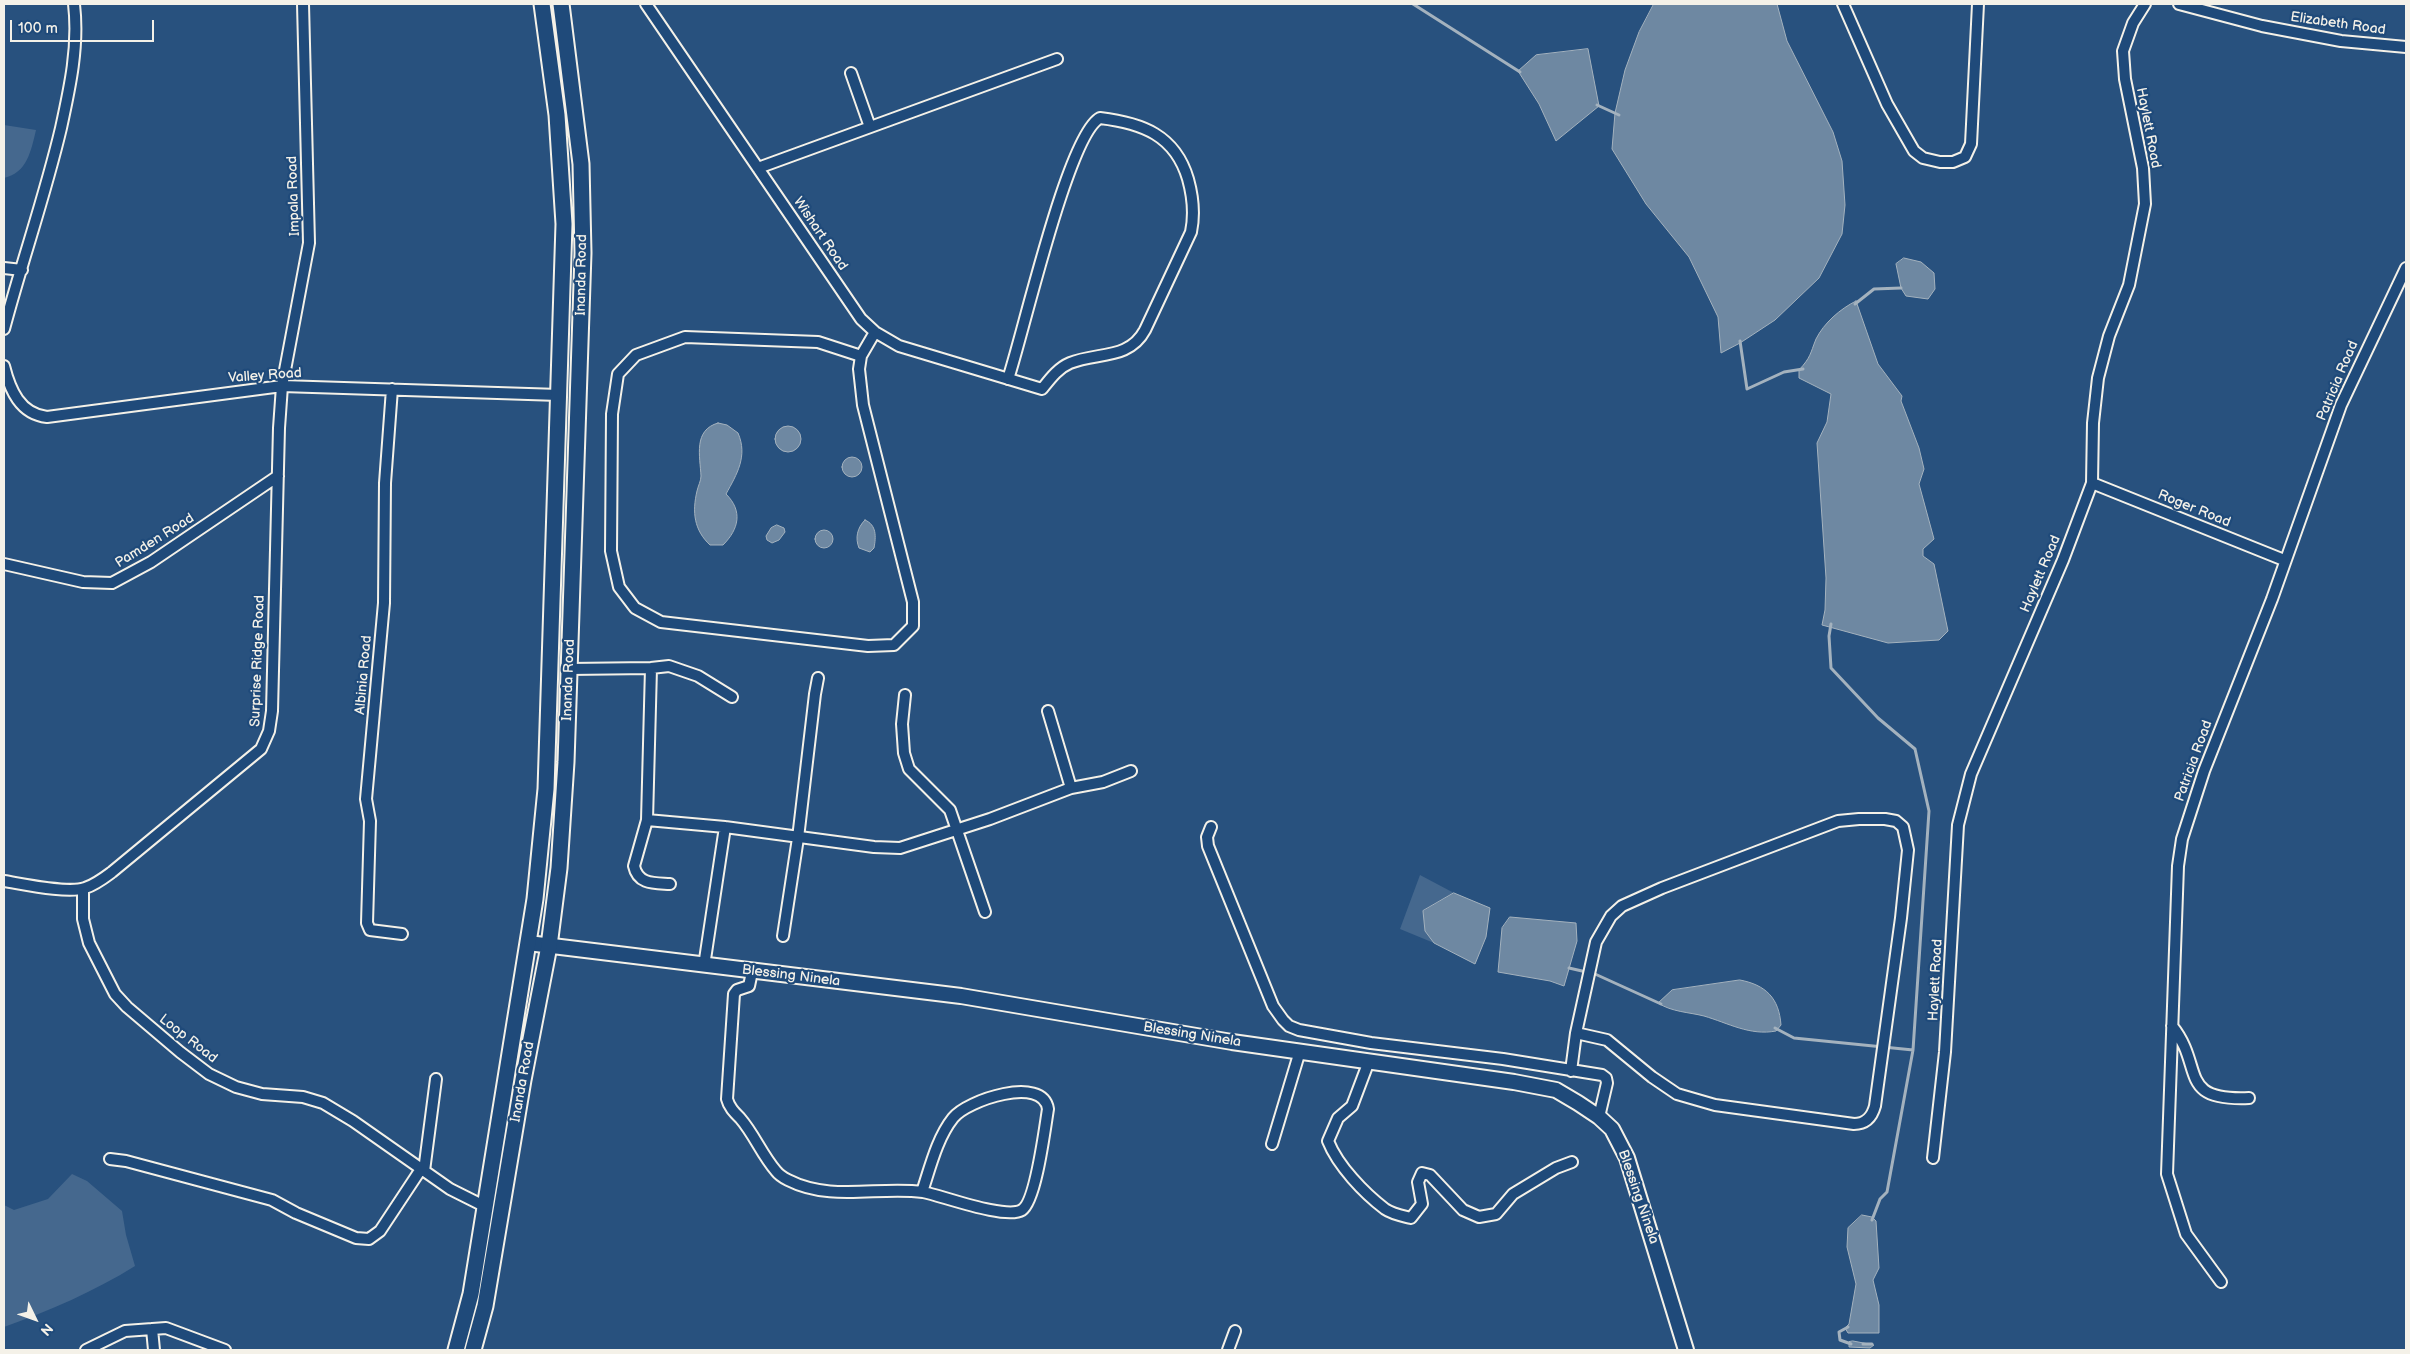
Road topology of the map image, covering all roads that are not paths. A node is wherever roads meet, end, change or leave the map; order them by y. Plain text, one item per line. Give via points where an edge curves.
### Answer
1 (74, 4) edge
2 (303, 4) edge
3 (542, 4) edge
4 (561, 4) edge
5 (646, 4) edge
6 (1843, 4) edge
7 (1978, 4) edge
8 (2145, 4) edge
9 (2180, 4) edge
10 (2406, 47) edge
11 (1056, 59) dead end
12 (851, 73) dead end
13 (870, 127) junction
14 (758, 168) junction
15 (4, 268) edge
16 (2406, 268) edge
17 (22, 270) junction
18 (4, 329) edge
19 (875, 332) junction
20 (861, 356) junction
21 (4, 366) edge
22 (1008, 379) junction
23 (282, 386) junction
24 (392, 389) junction
25 (559, 395) junction
26 (278, 476) junction
27 (2092, 483) junction
28 (2284, 560) junction
29 (4, 564) edge
30 (569, 668) junction
31 (651, 668) junction
32 (818, 678) dead end
33 (905, 695) dead end
34 (732, 697) dead end
35 (1048, 711) dead end
36 (1131, 771) dead end
37 (1071, 788) junction
38 (647, 820) junction
39 (562, 827) junction
40 (725, 827) junction
41 (1211, 827) dead end
42 (956, 830) junction
43 (543, 834) junction
44 (798, 838) junction
45 (4, 881) edge
46 (670, 884) dead end
47 (83, 889) junction
48 (985, 912) dead end
49 (402, 934) dead end
50 (783, 936) dead end
51 (528, 943) junction
52 (548, 946) junction
53 (704, 966) junction
54 (752, 972) junction
55 (2172, 1026) junction
56 (1576, 1033) junction
57 (1300, 1051) junction
58 (1369, 1061) junction
59 (1571, 1071) junction
60 (436, 1079) dead end
61 (523, 1080) junction
62 (2249, 1098) dead end
63 (498, 1117) junction
64 (1599, 1117) junction
65 (1272, 1144) dead end
66 (1933, 1158) dead end
67 (110, 1159) dead end
68 (1572, 1162) dead end
69 (422, 1170) junction
70 (922, 1192) junction
71 (484, 1206) junction
72 (2221, 1282) dead end
73 (152, 1329) junction
74 (1235, 1331) dead end
75 (86, 1350) edge
76 (154, 1350) edge
77 (225, 1350) edge
78 (456, 1350) edge
79 (473, 1350) edge
80 (1228, 1350) edge
81 (1686, 1350) edge

1 - 17 street via 72,74 44,196
2 - 23 street, Impala Road via 309,243
3 - 25 main road, Inanda Road via 563,182
4 - 30 main road, Inanda Road via 582,164 583,226
5 - 14 street, Wishart Road
6 - 7 street via 1887,104 1914,151 1929,160 1948,162 1965,157 1971,144
8 - 27 street, Haylett Road via 2133,23 2123,51 2125,79 2143,168 2145,204 2129,285 2109,336 2098,378
9 - 10 street, Elizabeth Road via 2262,26 2341,41
11 - 13 street
12 - 13 street
13 - 14 street
14 - 19 street, Wishart Road via 857,312
15 - 17 street
16 - 28 street, Patricia Road via 2341,405
17 - 18 street
19 - 20 street
19 - 22 street, Wishart Road via 899,346
20 - 20 street via 858,369 863,405 913,602 913,626 894,645 868,646 661,622 635,608 619,587 611,551 612,414 618,374 636,355 685,337 818,342
21 - 23 street, Valley Road via 19,401 34,415 47,417
22 - 22 street, Wishart Road via 1042,389 1070,362 1114,354 1140,339 1191,232 1194,210 1192,192 1178,154 1166,141 1136,125 1100,118 1086,132 1052,221
23 - 24 street, Valley Road
23 - 26 street, Surprise Ridge Road
24 - 25 street, Valley Road
24 - 49 street, Albinia Road via 387,434 384,603 366,800 370,821 366,922 370,930
25 - 43 main road, Inanda Road
26 - 29 street, Pamden Road via 151,562 112,583 83,582
26 - 47 street, Surprise Ridge Road via 272,711 267,738 261,749 238,770 112,872
27 - 28 street, Roger Road
27 - 66 street, Haylett Road via 1961,804 1945,1052
28 - 55 street, Patricia Road via 2182,839 2178,866
30 - 31 street
30 - 39 main road, Inanda Road
31 - 34 street via 669,666 685,671
31 - 38 street
32 - 44 street
33 - 42 street via 902,724 909,769 950,810
35 - 37 street
36 - 37 street via 1103,782
37 - 42 street
38 - 40 street
38 - 46 street via 635,857 635,871 647,883
39 - 43 main road
39 - 52 main road, Inanda Road
40 - 44 street
40 - 53 street
41 - 59 street via 1208,846 1273,1006 1289,1026 1371,1043
42 - 44 street via 900,848
42 - 48 street
43 - 51 main road, Inanda Road
44 - 50 street
45 - 47 street
47 - 69 street, Loop Road via 83,918 89,943 115,994 180,1052 209,1074 236,1087 262,1094 302,1097 323,1104 348,1117
51 - 52 street, Blessing Ninela
51 - 63 main road, Inanda Road
52 - 53 street, Blessing Ninela
52 - 61 main road, Inanda Road
53 - 54 street, Blessing Ninela
54 - 57 street, Blessing Ninela via 961,996
54 - 70 street via 749,986 734,994 727,1099 777,1172 800,1185 822,1190
55 - 62 street via 2182,1038 2189,1063 2203,1090 2212,1096
55 - 72 street, Patricia Road via 2167,1174 2186,1234
56 - 56 street via 1607,1040 1678,1094 1715,1105 1860,1124 1872,1116 1875,1106 1901,918 1908,850 1904,827 1896,822 1838,821 1622,906 1602,930
56 - 59 street
57 - 58 street, Blessing Ninela
57 - 65 street
58 - 64 street, Blessing Ninela via 1556,1090
58 - 68 street via 1352,1106 1338,1118 1328,1141 1331,1150 1357,1182 1387,1210 1411,1218 1422,1204 1418,1182 1422,1173 1430,1175 1463,1210 1479,1217 1496,1214 1513,1194
59 - 64 street via 1593,1072 1606,1078 1606,1094
60 - 69 street
61 - 63 main road via 518,1086 510,1116
61 - 79 main road, Inanda Road via 485,1306
63 - 71 main road, Inanda Road
64 - 81 street, Blessing Ninela via 1612,1129 1627,1158
67 - 69 street via 267,1198 346,1235 364,1239 374,1237 380,1231
69 - 71 street, Loop Road
70 - 70 street via 995,1210 1021,1211 1030,1202 1033,1189 1048,1109 1043,1096 1012,1093 980,1101 962,1111 946,1129
71 - 78 main road, Inanda Road via 470,1294
73 - 75 street via 124,1331
73 - 76 street
73 - 77 street via 170,1328
74 - 80 street

